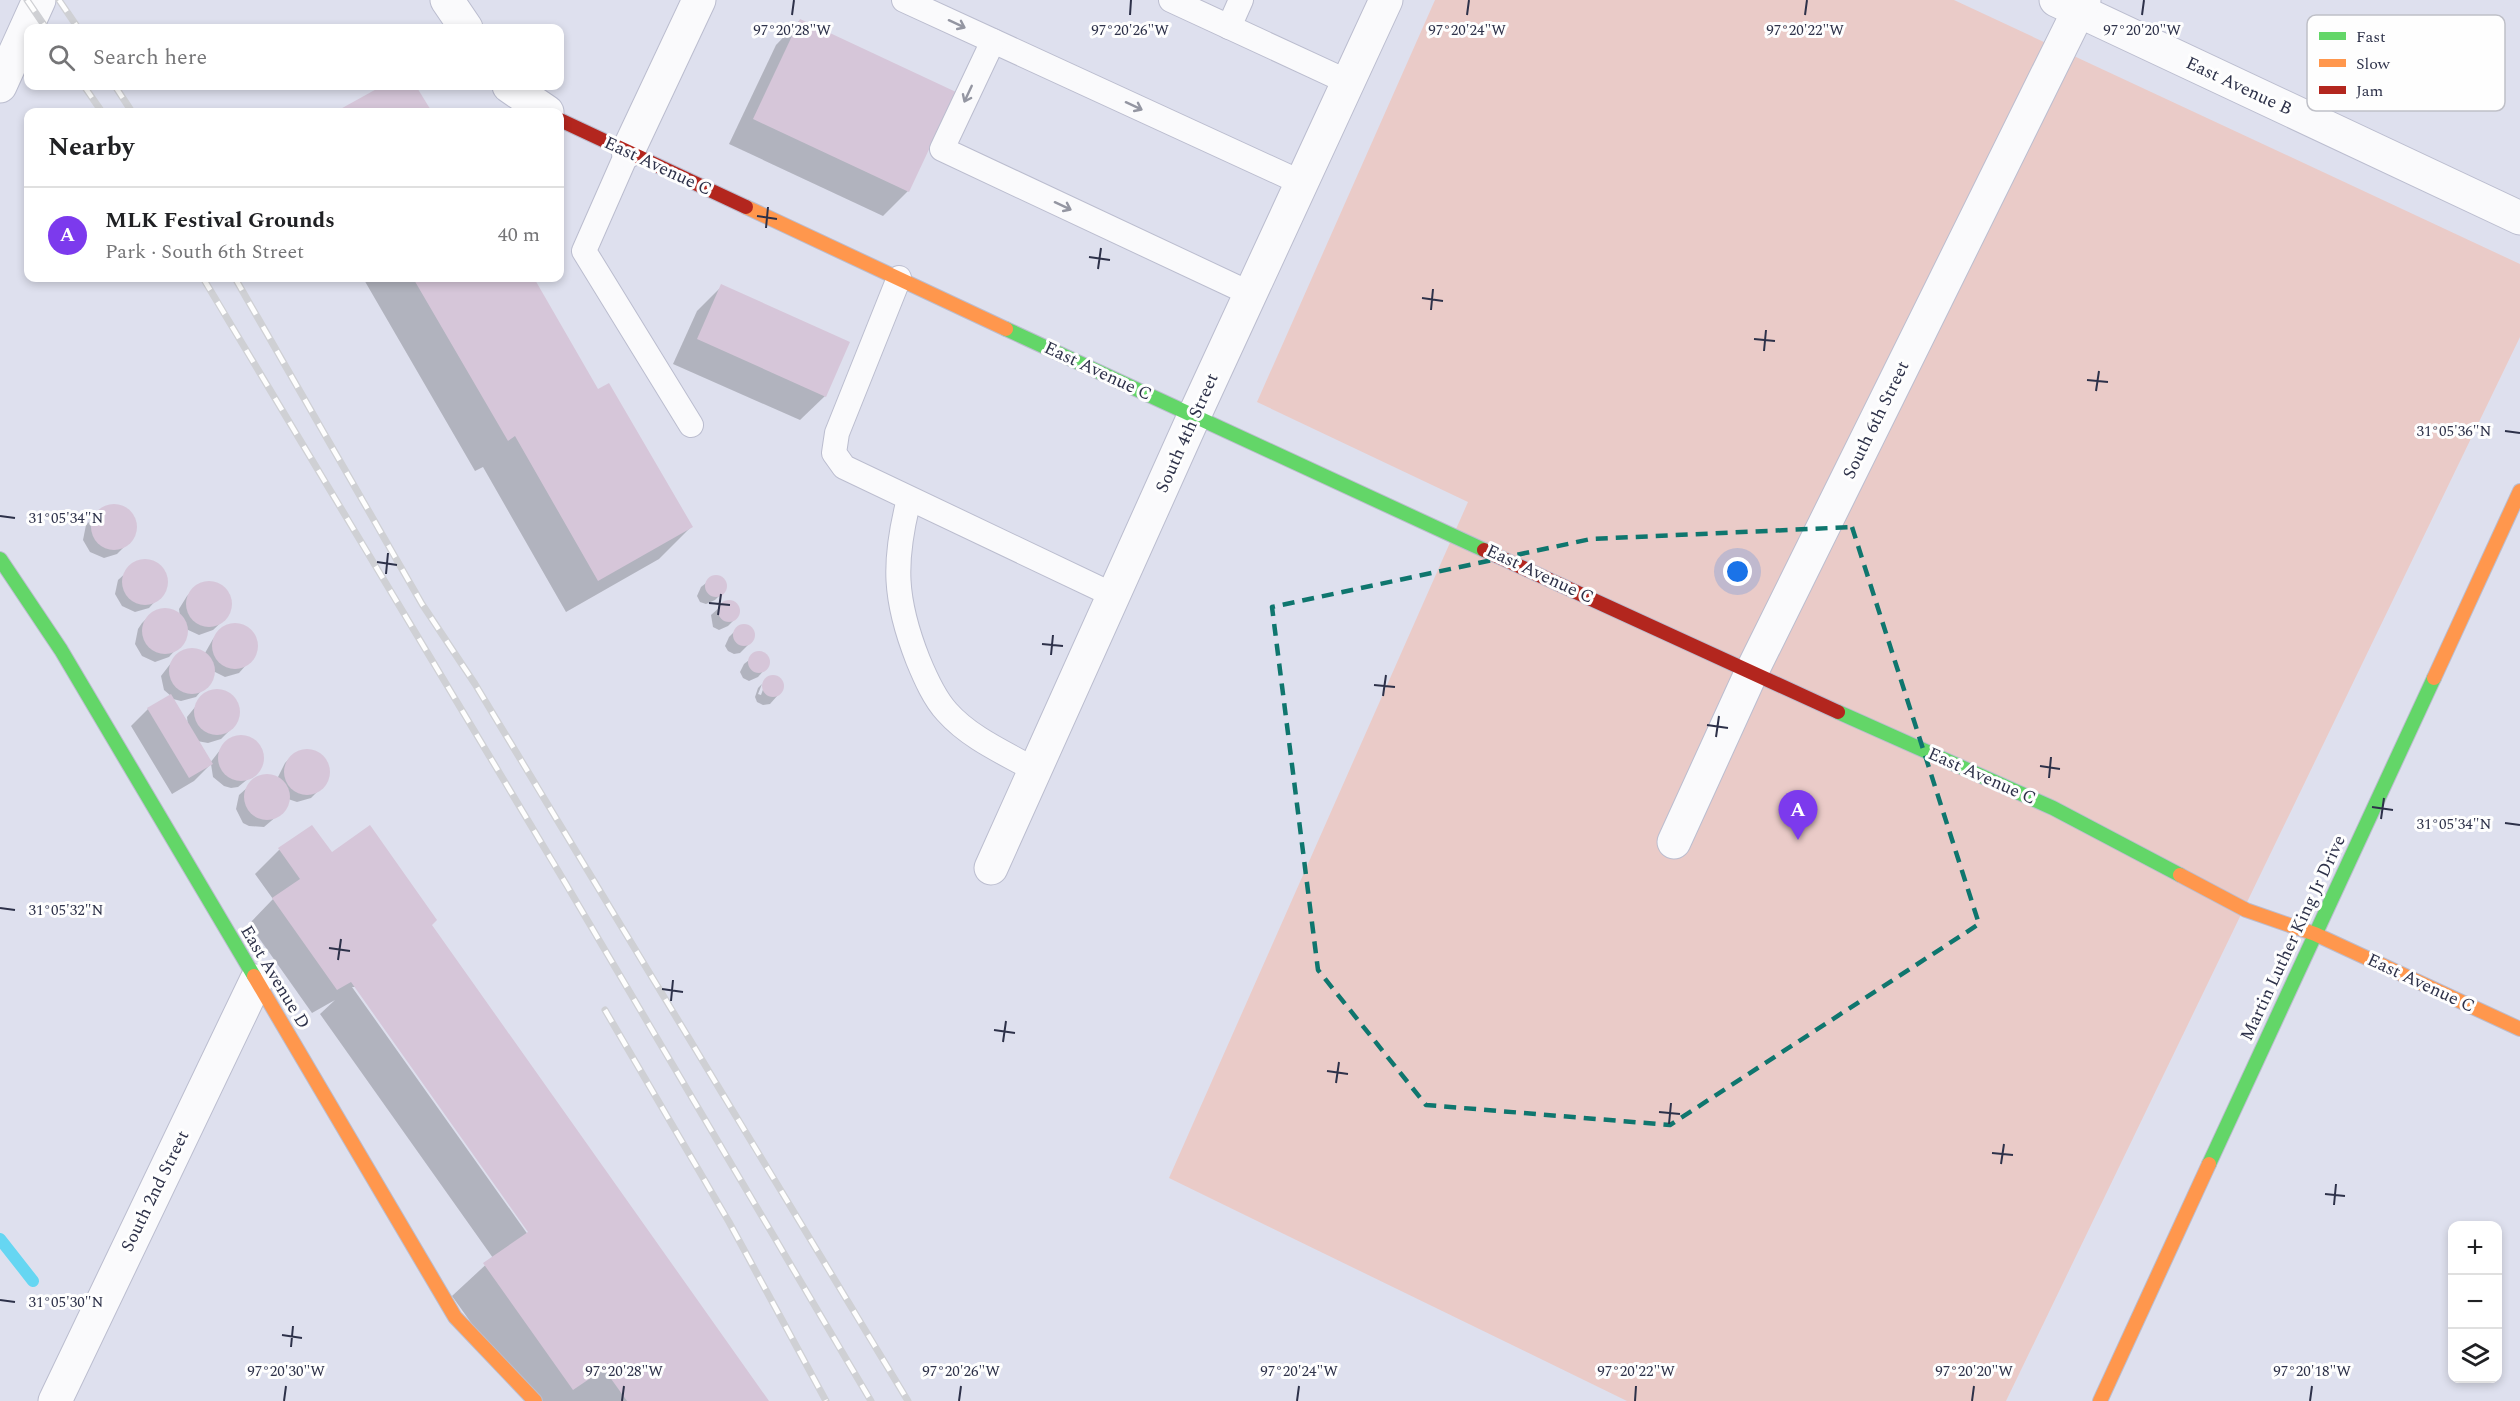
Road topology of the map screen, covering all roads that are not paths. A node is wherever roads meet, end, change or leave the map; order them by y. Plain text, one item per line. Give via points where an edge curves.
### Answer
1 (39, 0) edge
2 (447, 0) edge
3 (699, 0) edge
4 (904, 0) edge
5 (1172, 0) edge
6 (1241, 0) edge
7 (1386, 0) edge
8 (2073, 3) edge
9 (28, 24) edge
10 (463, 24) edge
11 (1229, 27) junction
12 (24, 33) edge
13 (993, 41) junction
14 (1348, 82) junction
15 (0, 86) edge
16 (515, 90) edge
17 (541, 108) edge
18 (564, 122) edge
19 (628, 151) junction
20 (1302, 183) junction
21 (2520, 218) edge
22 (899, 278) junction
23 (1251, 294) junction
24 (1194, 416) junction
25 (691, 425) dead end
26 (2520, 491) edge
27 (909, 499) junction
28 (0, 559) edge
29 (1113, 595) junction
30 (1752, 671) junction
31 (1035, 770) junction
32 (1674, 842) dead end
33 (991, 867) dead end
34 (2315, 934) junction
35 (256, 981) junction
36 (2520, 1029) edge
37 (55, 1401) edge
38 (535, 1401) edge
39 (2100, 1401) edge

1 - 9 street
2 - 10 street
3 - 19 street
4 -> 13 lane
5 - 11 lane
6 - 11 lane
7 - 14 street, South 4th Street
8 - 21 street, East Avenue B
8 - 30 street, South 6th Street
11 - 14 lane
12 - 15 street
13 -> 20 lane
13 -> 23 lane via 942,149
14 - 20 street, South 4th Street
16 - 17 street
18 - 19 street, East Avenue C
19 - 22 street, East Avenue C
19 - 25 lane via 584,250
20 - 23 street, South 4th Street
22 - 24 street, East Avenue C
22 - 27 lane via 837,433 834,453 844,467
23 - 24 street, South 4th Street
24 - 29 street, South 4th Street
24 - 30 street, East Avenue C
26 - 34 street, Martin Luther King Jr Drive
27 - 29 lane
27 - 31 lane via 899,537 900,604 925,678 946,712 975,736
28 - 35 street, East Avenue D via 61,650
29 - 31 street, South 4th Street
30 - 32 street, South 6th Street
30 - 34 street, East Avenue C via 2053,808 2246,910
31 - 33 street, South 4th Street
34 - 36 street, East Avenue C
34 - 39 street, Martin Luther King Jr Drive
35 - 37 street, South 2nd Street
35 - 38 street, East Avenue D via 455,1317

